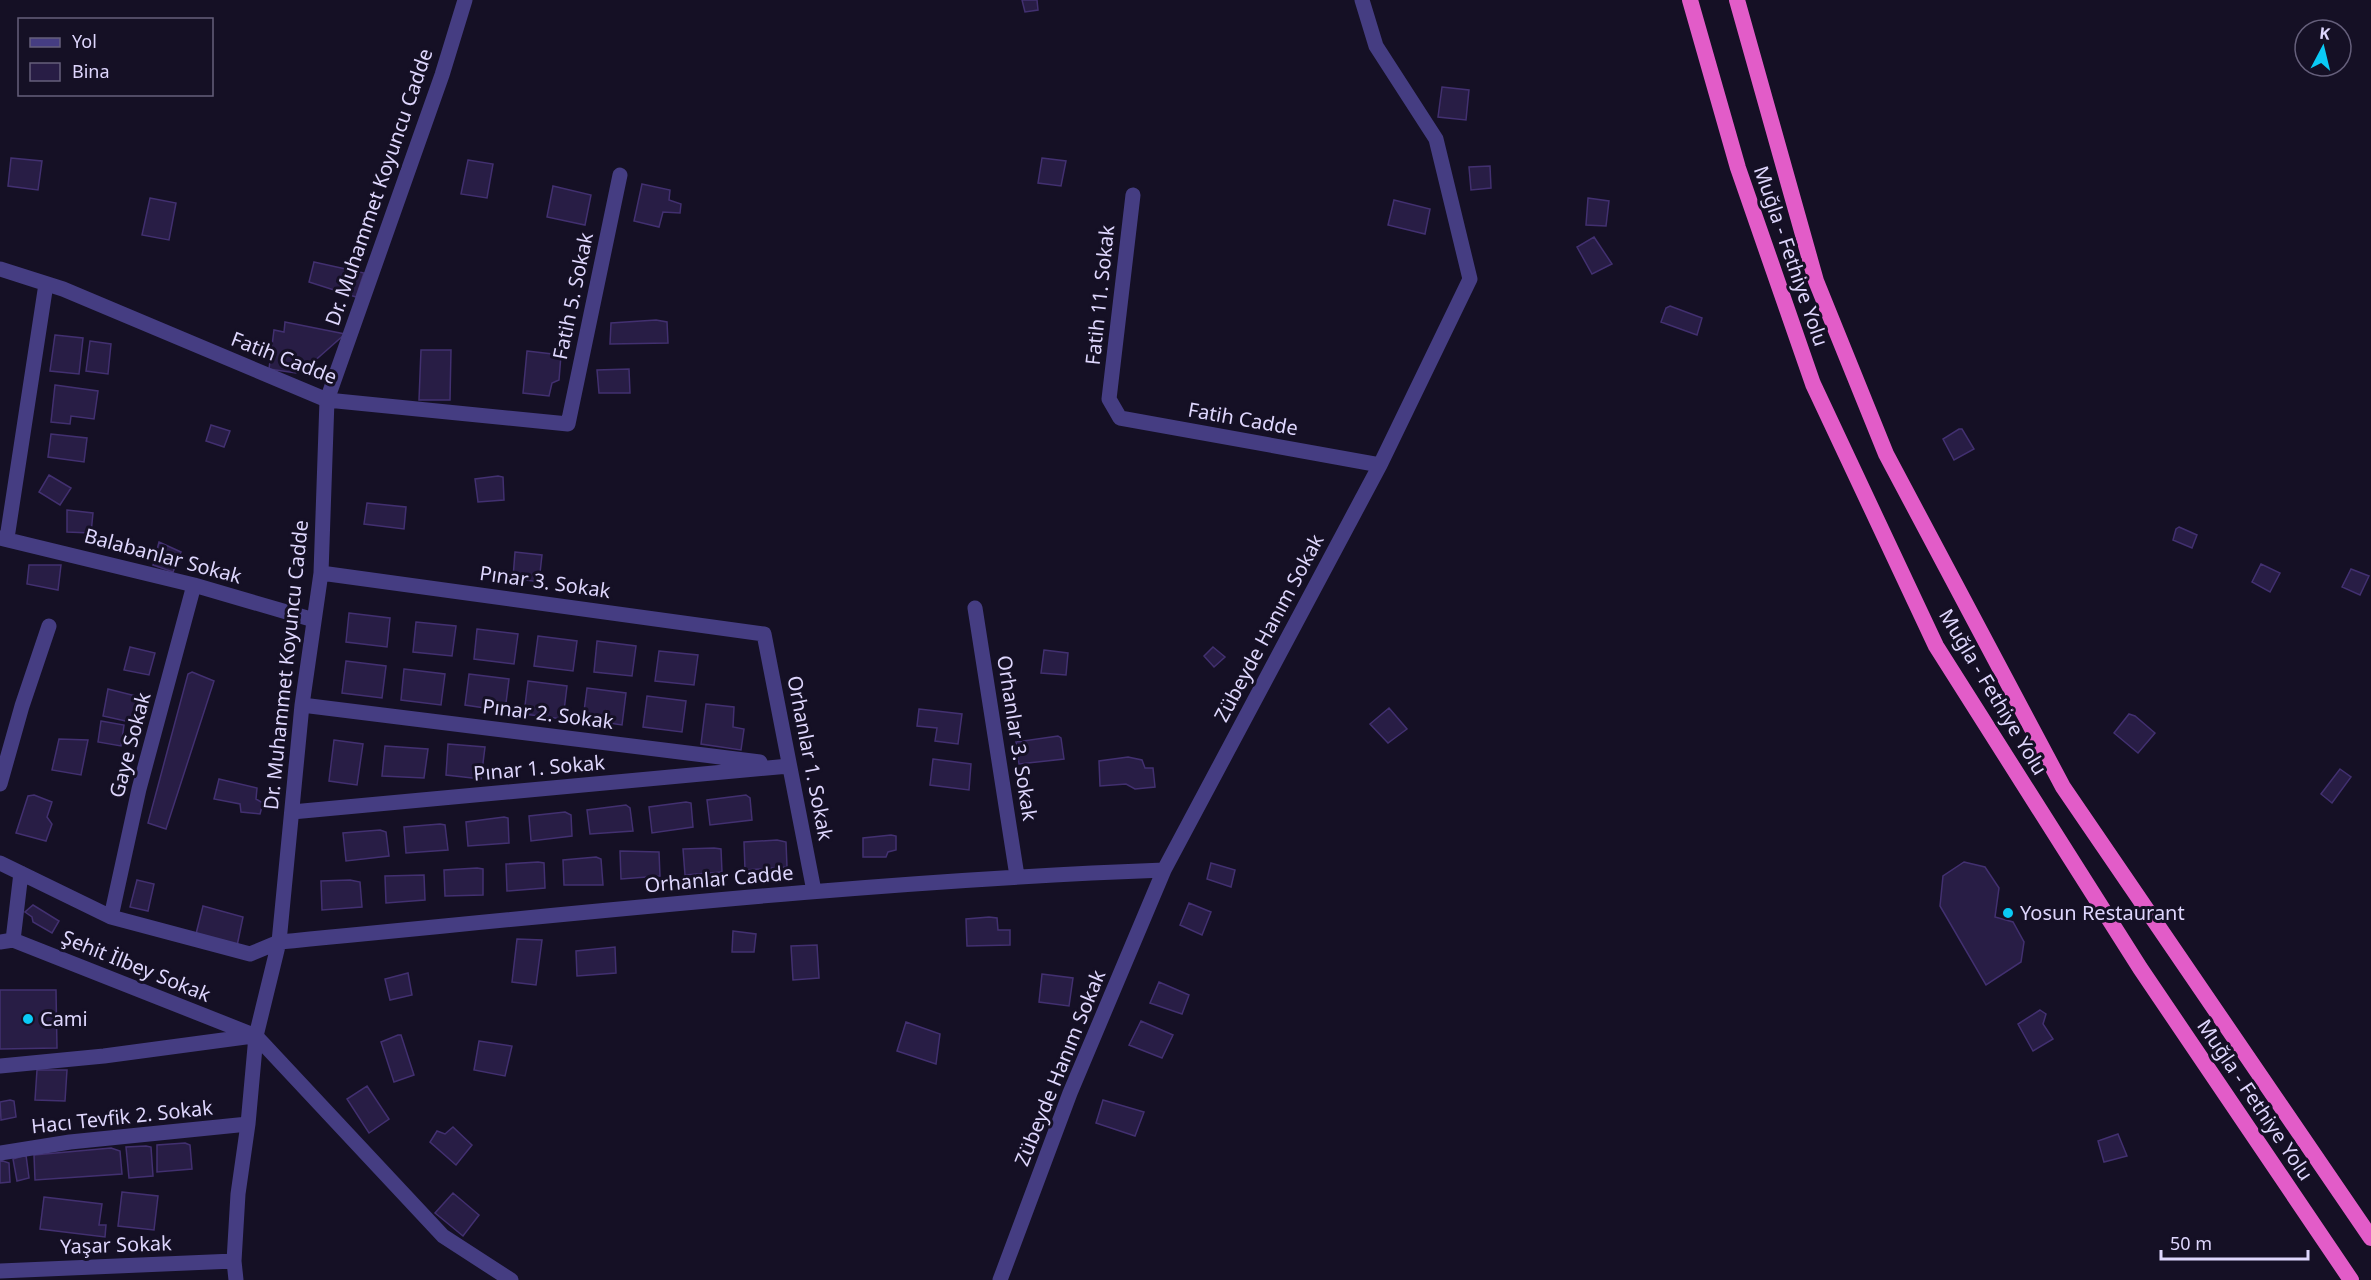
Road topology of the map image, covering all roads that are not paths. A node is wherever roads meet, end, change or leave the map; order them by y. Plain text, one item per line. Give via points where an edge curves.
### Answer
1 (465, 0) edge
2 (1362, 0) edge
3 (1690, 0) edge
4 (1737, 0) edge
5 (620, 175) dead end
6 (1132, 195) dead end
7 (0, 269) edge
8 (46, 284) junction
9 (1109, 399) joint
10 (327, 400) junction
11 (568, 424) joint
12 (1380, 465) junction
13 (4, 538) edge
14 (321, 573) junction
15 (194, 585) junction
16 (975, 608) dead end
17 (314, 620) junction
18 (49, 626) dead end
19 (764, 634) joint
20 (302, 705) junction
21 (789, 766) junction
22 (0, 784) edge
23 (292, 812) junction
24 (0, 863) edge
25 (1164, 870) junction
26 (21, 873) junction
27 (1017, 876) junction
28 (814, 891) junction
29 (111, 917) junction
30 (7, 941) edge
31 (279, 942) junction
32 (255, 1036) junction
33 (0, 1066) edge
34 (248, 1124) junction
35 (0, 1153) edge
36 (2371, 1238) edge
37 (234, 1261) junction
38 (0, 1271) edge
39 (236, 1280) edge
40 (511, 1280) edge
41 (1000, 1280) edge
42 (2351, 1280) edge

1 - 10 street, Dr. Muhammet Koyuncu Cadde
2 - 12 street, Zübeyde Hanım Sokak via 1376,46 1436,139 1470,279
3 - 42 highway, Muğla - Fethiye Yolu via 1738,168 1813,384 1936,646 2140,968
4 - 36 highway, Muğla - Fethiye Yolu via 1816,282 1886,454 2063,787
5 - 11 street, Fatih 5. Sokak
6 - 9 street, Fatih 11. Sokak
7 - 8 street, Fatih Cadde
8 - 10 street, Fatih Cadde
8 - 13 street
9 - 12 street, Fatih Cadde via 1120,418
10 - 11 street, Fatih Cadde
10 - 14 street, Dr. Muhammet Koyuncu Cadde
12 - 25 street, Zübeyde Hanım Sokak
13 - 15 street, Balabanlar Sokak
14 - 17 street, Dr. Muhammet Koyuncu Cadde
14 - 19 street, Pınar 3. Sokak
15 - 17 street, Balabanlar Sokak
15 - 29 street, Gaye Sokak via 139,789
16 - 27 street, Orhanlar 3. Sokak
17 - 20 street, Dr. Muhammet Koyuncu Cadde
18 - 22 street
19 - 21 street, Orhanlar 1. Sokak
20 - 21 street, Pınar 2. Sokak
20 - 23 street, Dr. Muhammet Koyuncu Cadde
21 - 23 street, Pınar 1. Sokak
21 - 28 street, Orhanlar 1. Sokak
23 - 31 street, Dr. Muhammet Koyuncu Cadde
24 - 26 street, Orhanlar Cadde
25 - 27 street, Orhanlar Cadde
25 - 41 street, Zübeyde Hanım Sokak via 1070,1094
26 - 29 street, Orhanlar Cadde
26 - 30 street
27 - 28 street, Orhanlar Cadde
28 - 31 street, Orhanlar Cadde
29 - 31 street, Orhanlar Cadde via 250,954
30 - 32 street, Şehit İlbey Sokak
31 - 32 street, Dr. Muhammet Koyuncu Cadde
32 - 33 street
32 - 34 street, Dr. Muhammet Koyuncu Cadde
32 - 40 street via 443,1236
34 - 35 street, Hacı Tevfik 2. Sokak
34 - 37 street, Dr. Muhammet Koyuncu Cadde
37 - 38 street, Yaşar Sokak
37 - 39 street, Dr. Muhammet Koyuncu Cadde

